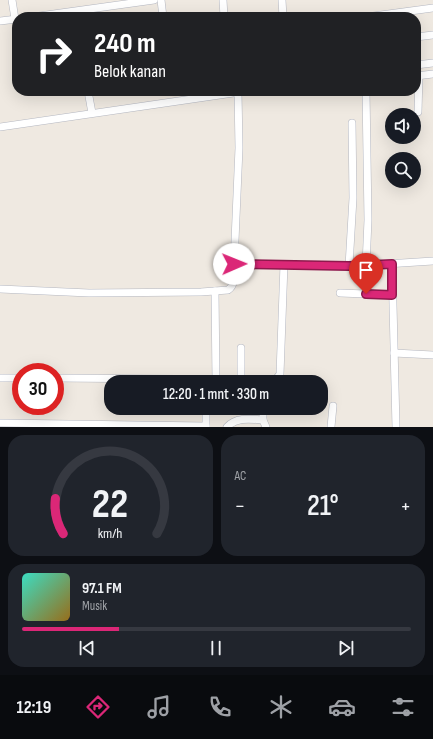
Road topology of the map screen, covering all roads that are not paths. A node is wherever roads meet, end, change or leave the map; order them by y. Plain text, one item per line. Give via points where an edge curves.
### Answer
1 (12, 0) edge
2 (154, 0) edge
3 (161, 0) edge
4 (223, 0) edge
5 (282, 0) edge
6 (139, 1) edge
7 (433, 8) edge
8 (15, 12) edge
9 (65, 12) edge
10 (162, 12) edge
11 (224, 12) edge
12 (283, 12) edge
13 (403, 12) edge
14 (12, 20) edge
15 (0, 21) edge
16 (433, 35) edge
17 (421, 36) edge
18 (433, 63) edge
19 (421, 65) edge
20 (433, 74) edge
21 (421, 76) edge
22 (89, 96) edge
23 (202, 96) edge
24 (238, 96) edge
25 (366, 96) edge
26 (418, 96) edge
27 (418, 108) edge
28 (92, 113) junction
29 (352, 123) dead end
30 (0, 127) edge
31 (433, 261) edge
32 (234, 264) junction
33 (284, 264) junction
34 (392, 264) junction
35 (366, 265) junction
36 (349, 266) junction
37 (0, 289) edge
38 (215, 291) junction
39 (340, 293) dead end
40 (392, 295) junction
41 (241, 348) dead end
42 (394, 353) junction
43 (433, 355) edge
44 (216, 375) edge
45 (243, 375) edge
46 (279, 375) edge
47 (0, 378) edge
48 (12, 378) edge
49 (64, 378) edge
50 (104, 379) edge
51 (333, 406) dead end
52 (206, 415) edge
53 (0, 423) edge
54 (265, 423) edge
55 (76, 425) edge
56 (206, 427) edge
57 (226, 427) edge
58 (331, 427) edge
59 (396, 427) edge

1 - 8 street
2 - 6 street
3 - 10 street
4 - 11 street
5 - 12 street
6 - 9 street
7 - 13 street
14 - 15 street
16 - 17 street
18 - 19 street
20 - 21 street
22 - 28 street
23 - 28 street
24 - 32 street via 239,148
25 - 35 street
26 - 27 street
28 - 30 street
29 - 36 street via 353,198
31 - 34 street
32 - 33 street
32 - 38 street via 234,283 231,289
33 - 36 street
33 - 46 street
34 - 35 street
34 - 40 street
35 - 36 street
37 - 38 street via 89,293
38 - 44 street
39 - 40 street
40 - 42 street
41 - 45 street
42 - 43 street
42 - 59 street
47 - 48 street
49 - 50 street
51 - 58 street
52 - 56 street
53 - 55 street
54 - 57 street via 236,420
55 - 56 street

